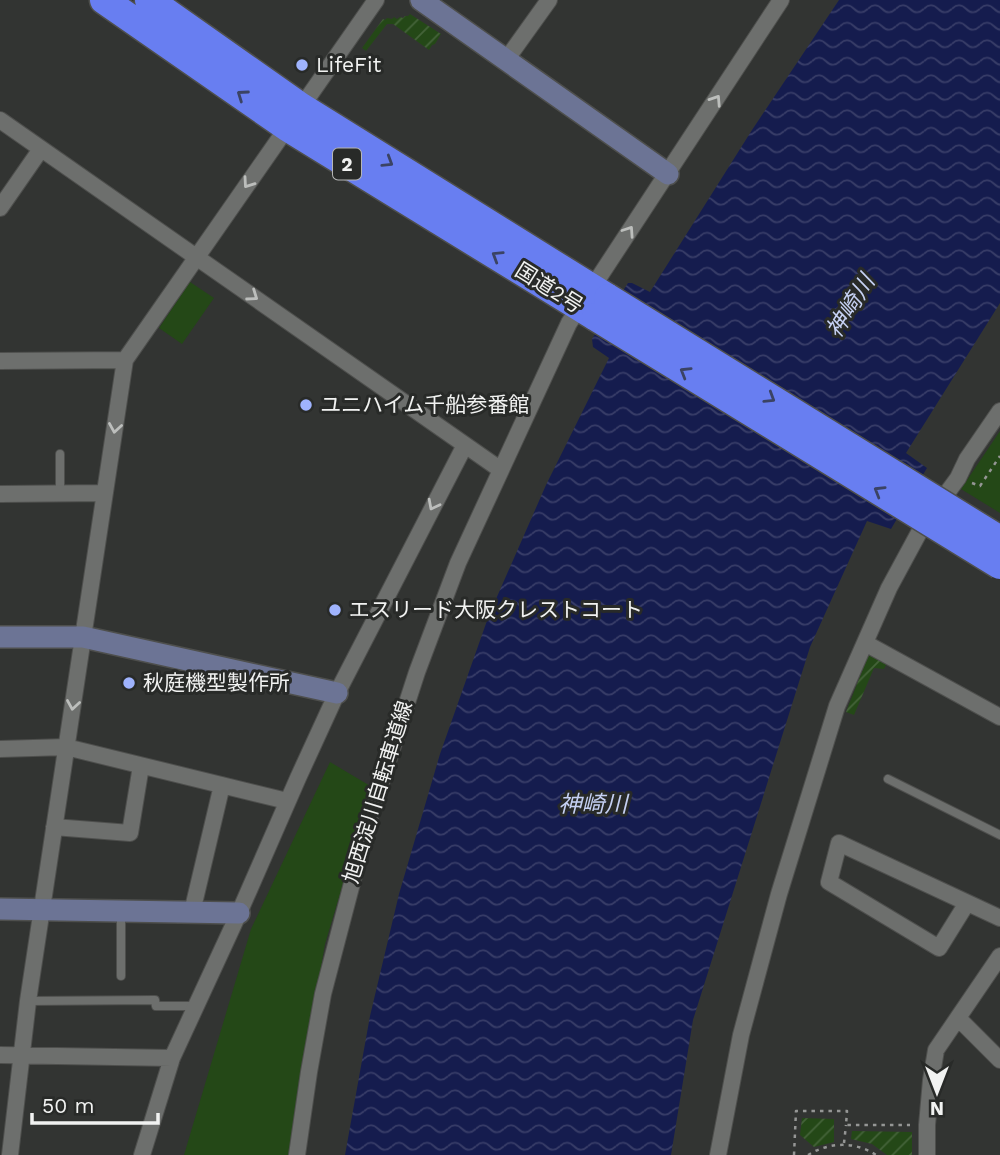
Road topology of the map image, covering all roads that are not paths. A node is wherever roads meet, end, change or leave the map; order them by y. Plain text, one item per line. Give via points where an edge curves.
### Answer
1 (104, 0) edge
2 (149, 0) edge
3 (376, 0) edge
4 (421, 0) edge
5 (549, 0) edge
6 (781, 0) edge
7 (506, 60) junction
8 (294, 117) junction
9 (0, 120) edge
10 (41, 149) junction
11 (668, 174) junction
12 (0, 208) edge
13 (197, 256) junction
14 (594, 303) junction
15 (125, 360) junction
16 (0, 361) edge
17 (1000, 411) edge
18 (465, 445) junction
19 (60, 454) dead end
20 (501, 470) junction
21 (105, 493) junction
22 (0, 494) edge
23 (60, 494) junction
24 (1000, 540) edge
25 (1000, 565) edge
26 (0, 637) edge
27 (83, 638) junction
28 (865, 643) junction
29 (337, 693) junction
30 (1000, 717) edge
31 (66, 747) junction
32 (0, 749) edge
33 (141, 766) junction
34 (888, 779) dead end
35 (222, 785) junction
36 (287, 801) junction
37 (54, 827) junction
38 (1000, 835) edge
39 (967, 903) junction
40 (42, 908) junction
41 (0, 909) edge
42 (121, 910) junction
43 (192, 912) junction
44 (239, 913) junction
45 (1000, 918) edge
46 (1000, 956) edge
47 (121, 976) dead end
48 (28, 1001) junction
49 (195, 1006) junction
50 (958, 1018) junction
51 (0, 1055) edge
52 (22, 1055) junction
53 (172, 1058) junction
54 (1000, 1060) edge
55 (10, 1155) edge
56 (142, 1155) edge
57 (297, 1155) edge
58 (718, 1155) edge
59 (927, 1155) edge

8 -> 1 highway, 国道2号 / 2
2 - 8 highway, 国道2号 / 2
3 - 8 street
4 - 7 street
5 - 7 street
11 -> 6 street
7 - 11 street
8 -> 13 street
8 - 14 highway, 国道2号 / 2
9 - 10 street
10 - 12 street
10 - 13 street
14 -> 11 street
13 - 15 street
13 -> 18 street
14 - 20 street via 569,323
14 -> 24 highway, 国道2号 / 2, bridge
25 -> 14 highway, 国道2号 / 2, bridge
15 - 16 street
15 -> 21 street
17 - 28 street via 922,527
18 - 20 street
18 -> 29 street
19 - 23 lane
20 - 57 street via 444,599 371,813 324,994
21 - 23 street
21 - 27 street
22 - 23 street
26 - 27 street
27 - 29 street
27 -> 31 street
28 - 30 street
28 - 58 street via 837,706 779,894 741,1034
29 - 36 street
31 - 32 street
31 - 33 street
31 - 37 street
33 - 35 street
33 - 37 street via 130,832
34 - 38 lane
35 - 36 street
35 - 43 street
36 - 44 street
37 - 40 street
39 - 39 street via 932,886 839,843 829,882 939,948
39 - 45 street
40 - 41 street
40 - 42 street
40 - 48 street
42 - 43 street
42 - 47 lane
43 - 44 street
44 - 49 street
46 - 50 street
48 - 49 lane via 155,1000 156,1006
48 - 52 street
49 - 53 street
50 - 54 street
50 - 59 street via 936,1050
51 - 52 street
52 - 53 street
52 - 55 street
53 - 56 street

